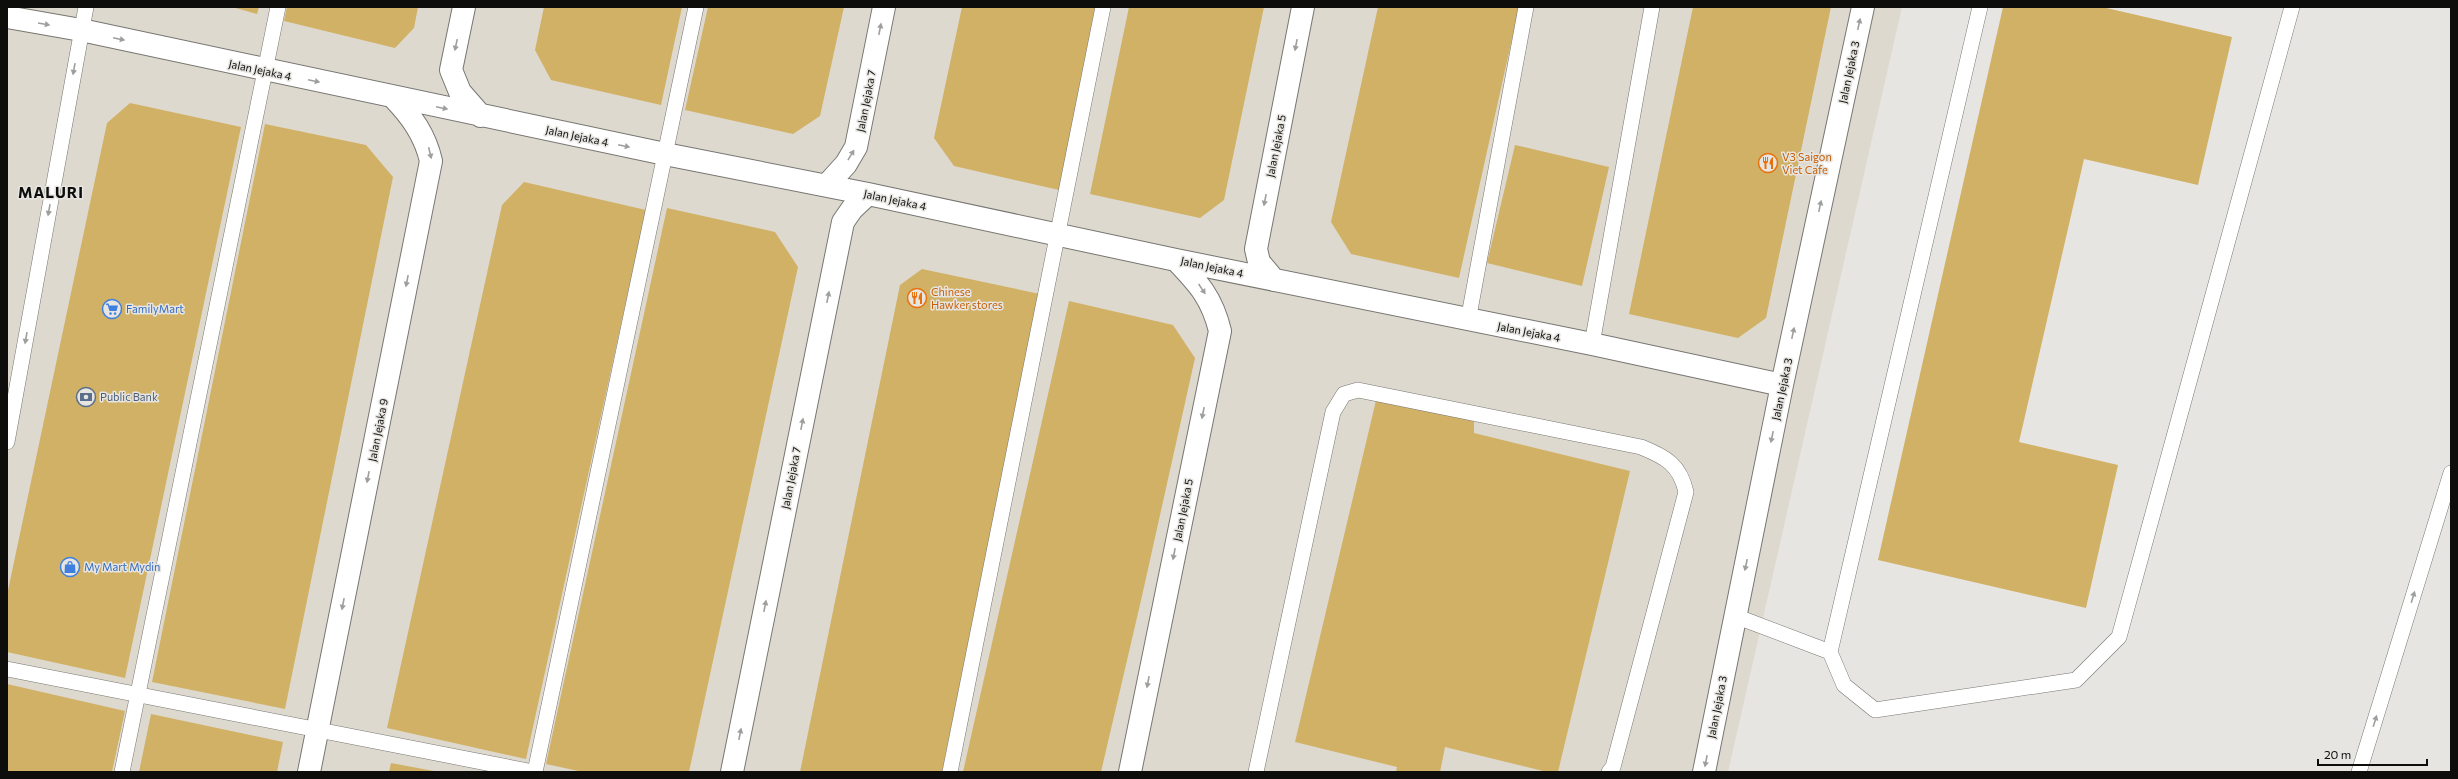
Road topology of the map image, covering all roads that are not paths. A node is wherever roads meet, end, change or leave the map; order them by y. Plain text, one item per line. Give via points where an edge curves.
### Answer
1 (86, 7) edge
2 (278, 7) edge
3 (464, 7) edge
4 (696, 7) edge
5 (884, 7) edge
6 (1103, 7) edge
7 (1303, 7) edge
8 (1526, 7) edge
9 (1652, 7) edge
10 (1863, 7) edge
11 (1980, 7) edge
12 (2292, 7) edge
13 (7, 17) edge
14 (81, 30) junction
15 (264, 70) junction
16 (394, 98) junction
17 (481, 116) junction
18 (665, 154) junction
19 (827, 185) junction
20 (868, 194) junction
21 (1058, 235) junction
22 (1176, 260) junction
23 (1274, 280) junction
24 (1468, 320) junction
25 (1592, 344) junction
26 (1782, 385) junction
27 (7, 442) edge
28 (2451, 473) edge
29 (1735, 616) junction
30 (1830, 652) junction
31 (7, 669) edge
32 (138, 695) junction
33 (317, 730) junction
34 (122, 772) edge
35 (309, 772) edge
36 (534, 772) edge
37 (732, 772) edge
38 (950, 772) edge
39 (1130, 772) edge
40 (1256, 772) edge
41 (1609, 772) edge
42 (1704, 772) edge
43 (2359, 772) edge

1 - 14 lane
2 - 15 lane
3 -> 17 street via 451,70 460,92
4 - 18 lane
19 -> 5 street, Jalan Jejaka 7 via 846,164 856,147
6 - 21 lane
7 -> 23 street, Jalan Jejaka 5 via 1256,249 1259,262
8 - 24 lane
9 - 25 lane
26 -> 10 street, Jalan Jejaka 3
11 - 30 lane
12 - 30 lane via 2119,637 2076,680 1875,710 1844,685
13 -> 14 street, Jalan Jejaka 4
14 -> 15 street, Jalan Jejaka 4
14 -> 27 lane
15 -> 16 street, Jalan Jejaka 4
15 - 32 lane
16 -> 17 street, Jalan Jejaka 4
16 -> 33 street, Jalan Jejaka 9 via 414,120 427,142 431,161
17 -> 18 street, Jalan Jejaka 4
18 - 19 street, Jalan Jejaka 4
18 - 36 lane
19 - 20 street, Jalan Jejaka 4
20 - 21 street, Jalan Jejaka 4
37 -> 20 street, Jalan Jejaka 7 via 843,222
21 - 22 street, Jalan Jejaka 4
21 - 38 lane
22 - 23 street, Jalan Jejaka 4
22 -> 39 street, Jalan Jejaka 5 via 1198,284 1214,308 1220,331
23 - 24 street, Jalan Jejaka 4
24 - 25 street, Jalan Jejaka 4
25 - 26 street, Jalan Jejaka 4
26 -> 29 street, Jalan Jejaka 3
43 -> 28 lane
29 - 30 lane
29 -> 42 street, Jalan Jejaka 3
31 - 32 lane
32 - 33 lane
32 - 34 lane
33 - 35 street, Jalan Jejaka 9
33 - 36 lane
40 - 41 lane via 1333,412 1344,394 1358,390 1641,447 1671,463 1682,476 1686,492 1613,767

